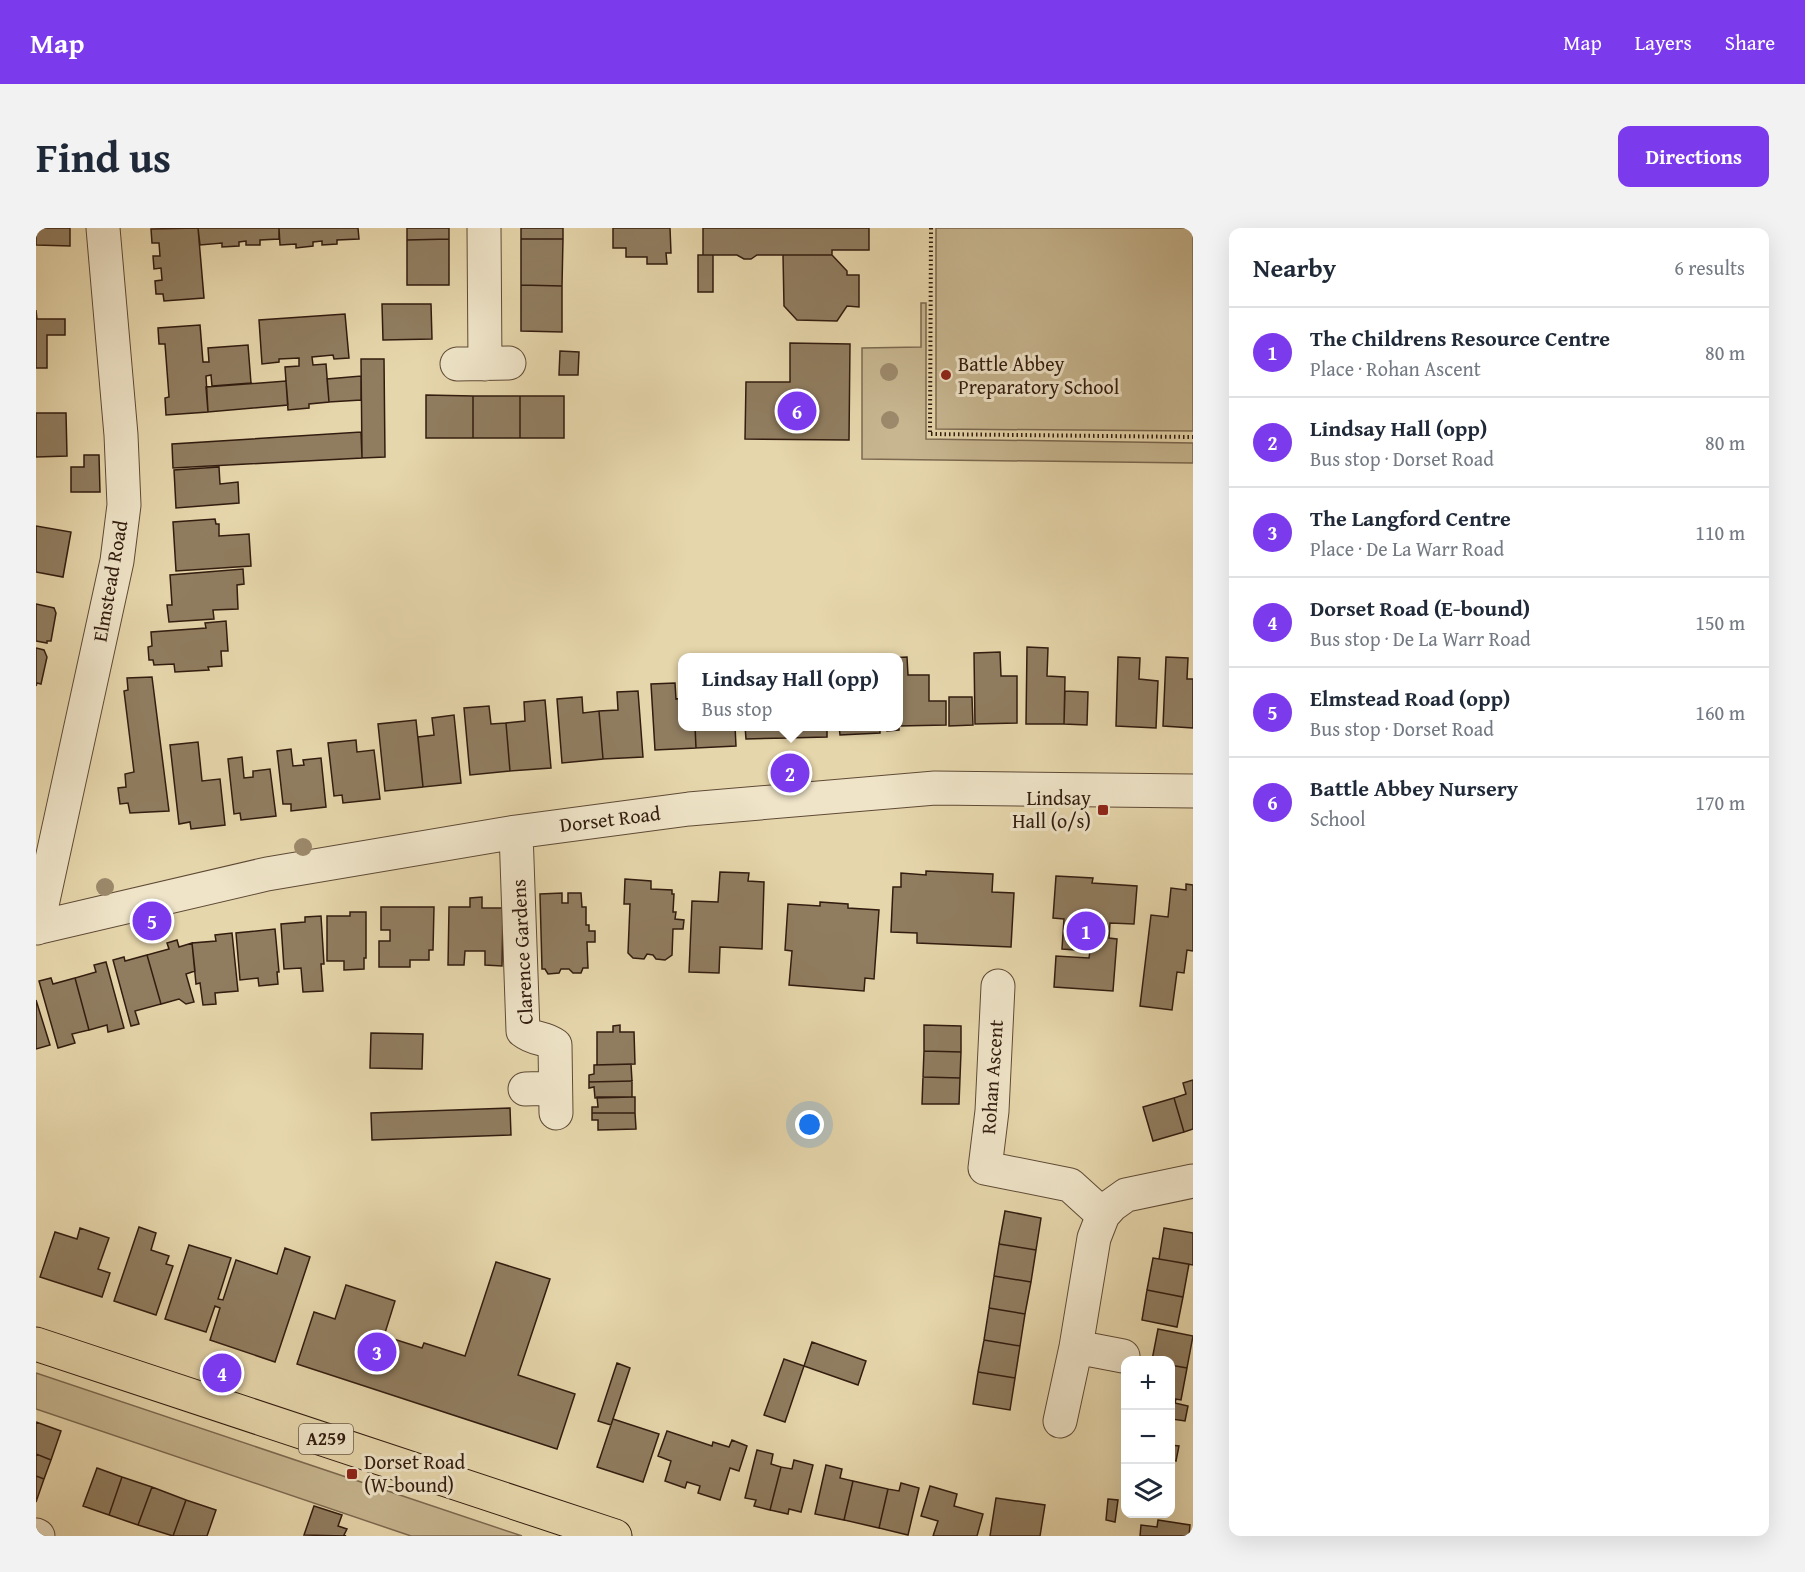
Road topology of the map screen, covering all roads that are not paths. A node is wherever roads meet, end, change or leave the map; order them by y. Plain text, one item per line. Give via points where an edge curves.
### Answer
1 (104, 228) edge
2 (484, 228) edge
3 (483, 364) dead end
4 (1193, 791) edge
5 (516, 831) junction
6 (37, 928) edge
7 (998, 986) dead end
8 (545, 1097) dead end
9 (1193, 1181) edge
10 (1102, 1215) junction
11 (36, 1344) edge
12 (1076, 1347) junction
13 (1123, 1356) dead end
14 (1060, 1421) dead end
15 (615, 1536) edge

1 - 6 street, Elmstead Road via 124,505 117,561
2 - 3 street
4 - 5 street, Dorset Road via 935,788 689,809
5 - 6 street, Dorset Road via 267,874
5 - 8 street, Clarence Gardens via 523,1031 555,1045
7 - 10 street, Rohan Ascent via 985,1168 1070,1185
9 - 10 street via 1126,1195
10 - 12 street via 1094,1238
11 - 15 highway, A259
12 - 13 street
12 - 14 street

